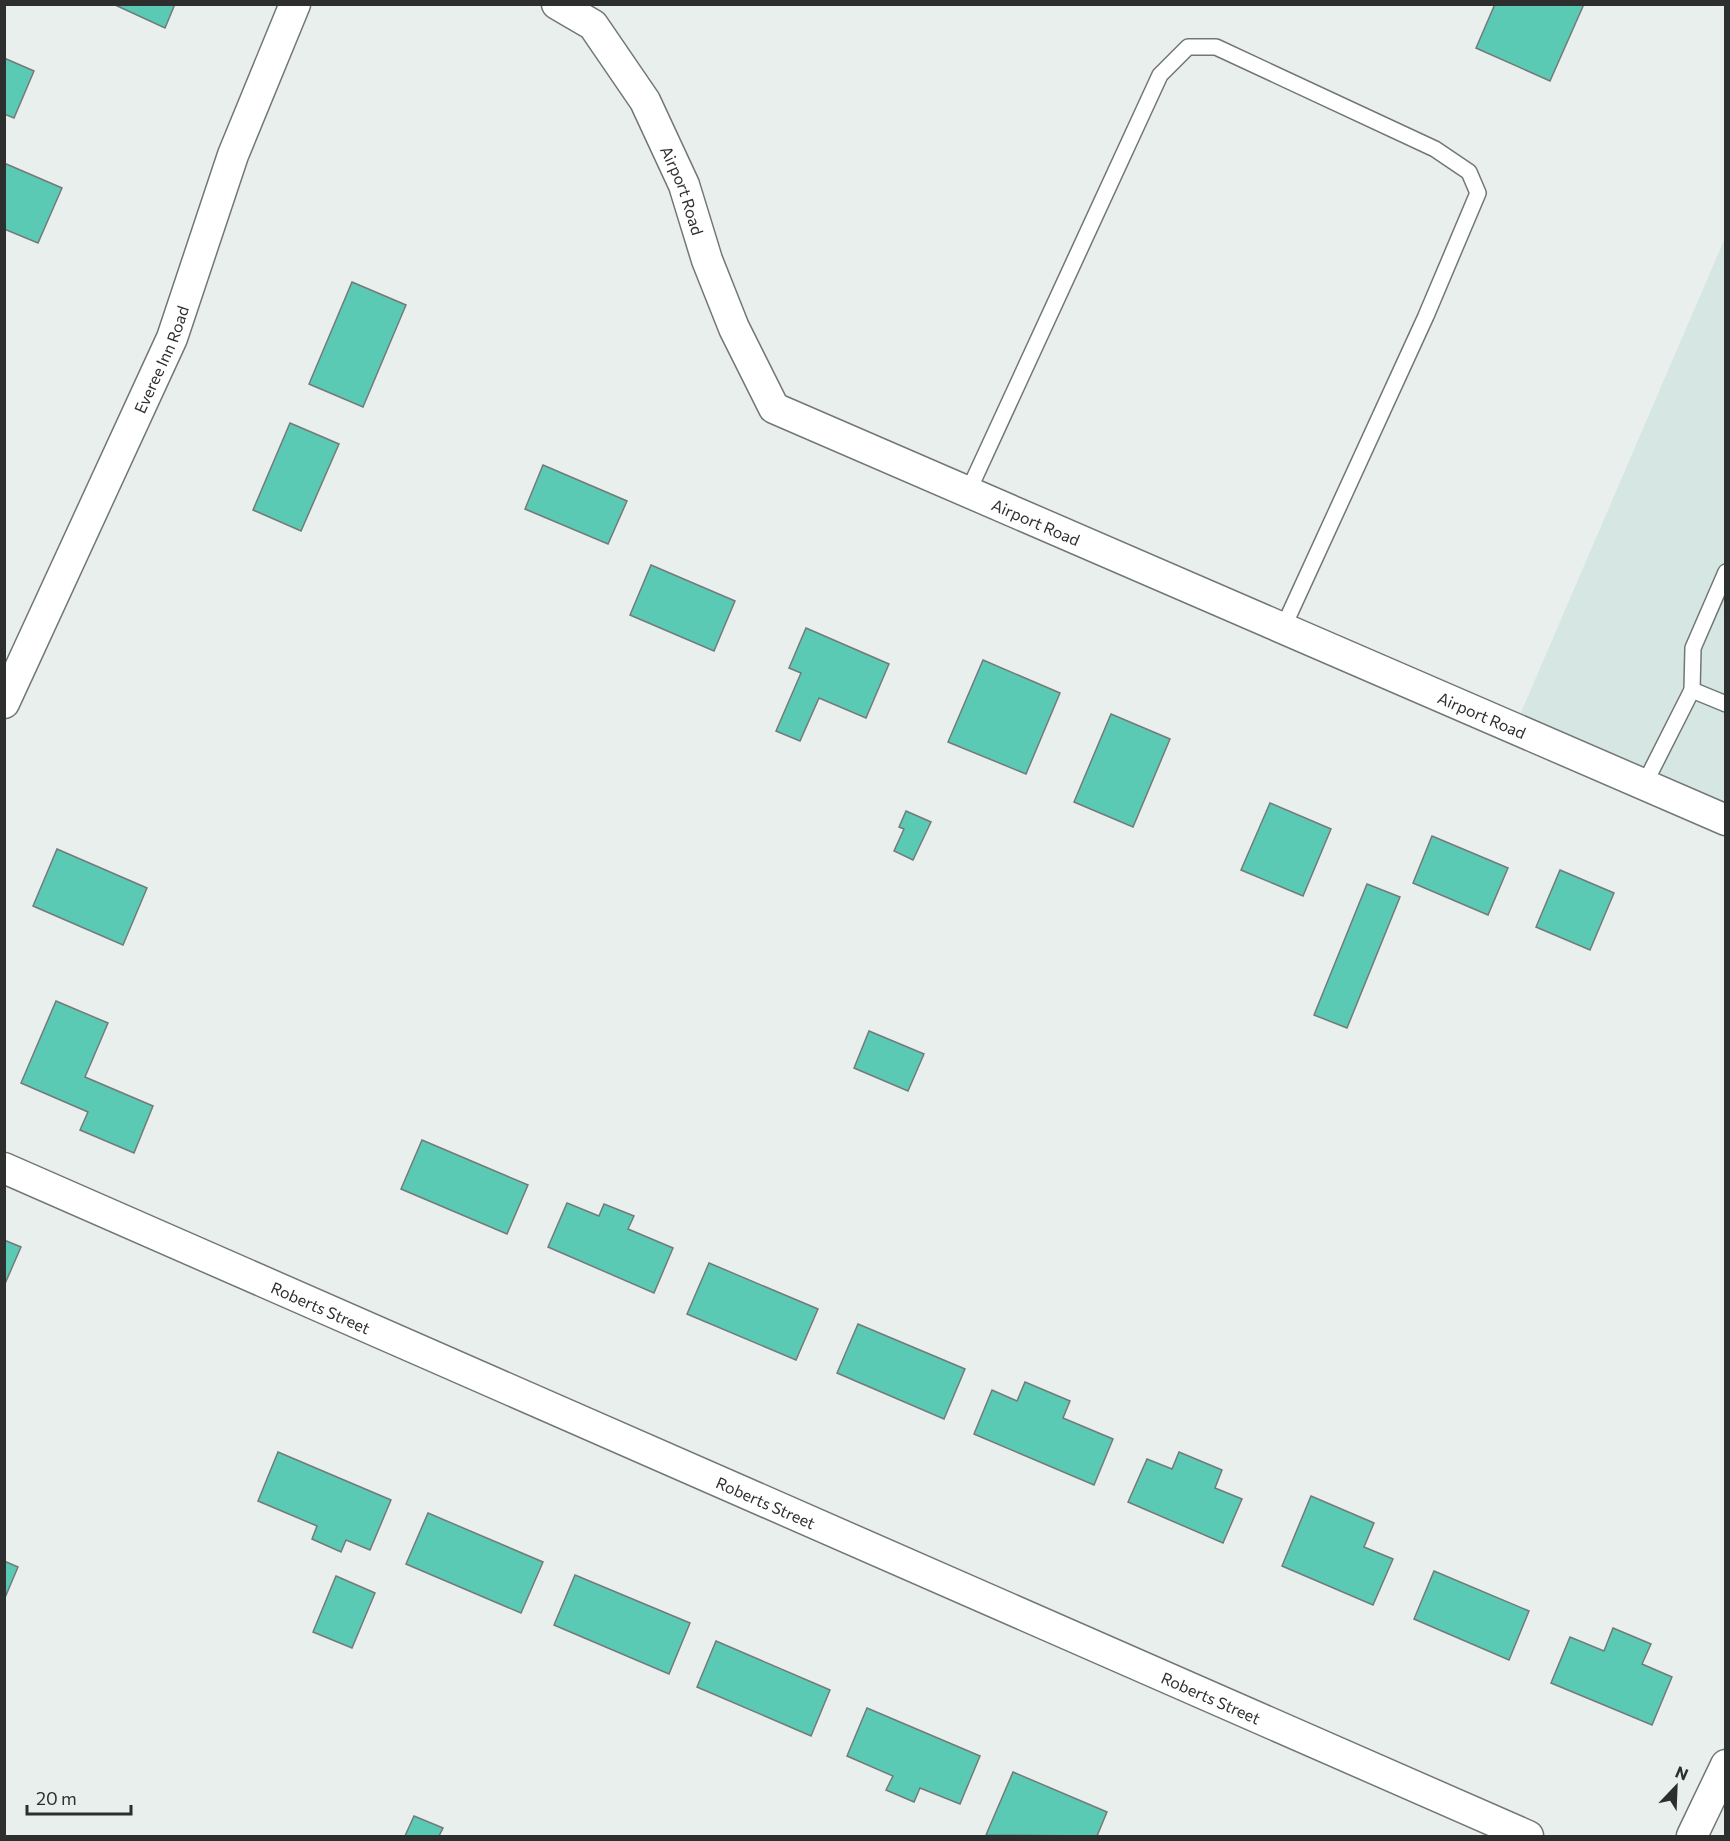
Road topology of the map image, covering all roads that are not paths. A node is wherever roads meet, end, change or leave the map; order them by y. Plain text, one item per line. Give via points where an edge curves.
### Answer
1 (295, 4) edge
2 (557, 4) edge
3 (968, 492) junction
4 (1725, 572) edge
5 (1283, 628) junction
6 (1692, 690) junction
7 (4, 704) edge
8 (1725, 704) edge
9 (1644, 784) junction
10 (1725, 820) edge
11 (4, 1168) edge
12 (1725, 1765) edge
13 (1528, 1836) edge
14 (1692, 1836) edge

1 - 7 street, Everee Inn Road via 233,154 172,338
2 - 3 street, Airport Road via 593,25 645,101 684,185 707,260 734,328 774,408
3 - 5 street, Airport Road
3 - 5 lane via 1160,75 1188,47 1216,47 1435,149 1469,172 1478,193
4 - 6 lane via 1693,648
5 - 9 street, Airport Road
6 - 8 lane
6 - 9 lane
9 - 10 street, Airport Road
11 - 13 street, Roberts Street
12 - 14 street

